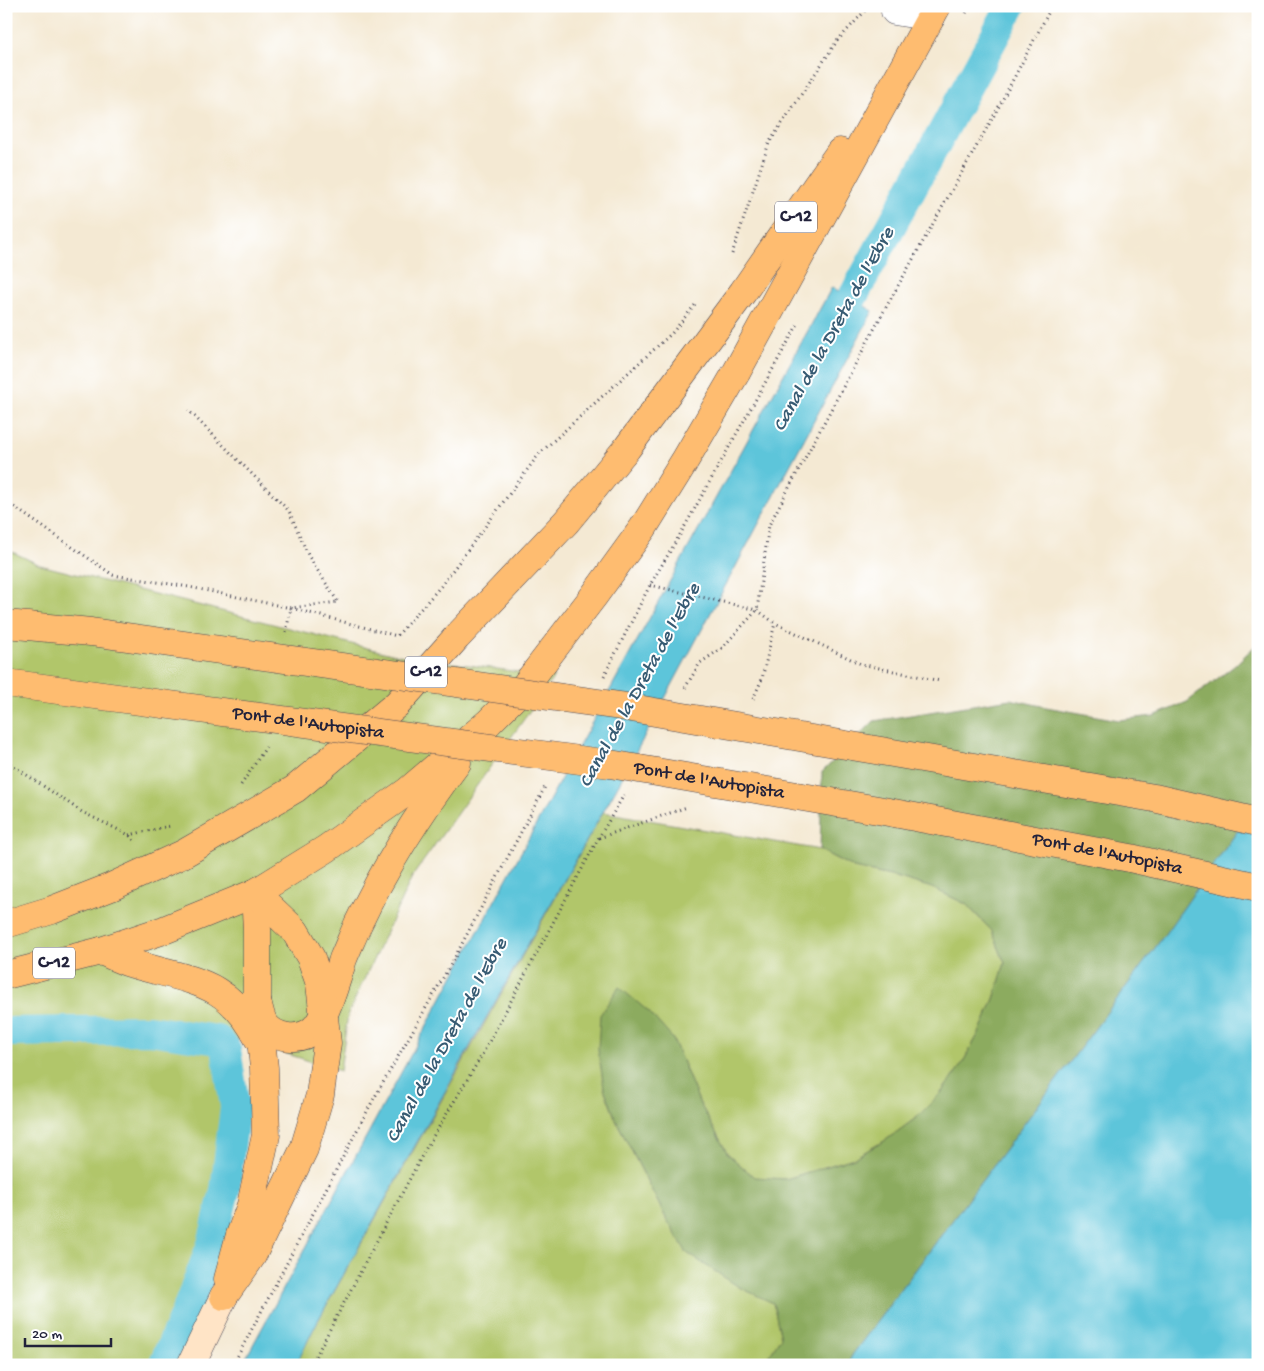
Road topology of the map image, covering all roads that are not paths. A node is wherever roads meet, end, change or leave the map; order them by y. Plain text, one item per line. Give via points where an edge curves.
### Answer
1 (897, 6) edge
2 (934, 12) edge
3 (915, 46) junction
4 (6, 624) edge
5 (6, 683) edge
6 (489, 722) junction
7 (1258, 822) edge
8 (1258, 887) edge
9 (255, 893) junction
10 (6, 924) edge
11 (102, 951) junction
12 (6, 975) edge
13 (257, 1001) junction
14 (324, 1012) junction
15 (264, 1068) junction
16 (224, 1296) junction
17 (190, 1365) edge

1 - 2 street via 895,11
2 - 3 main road, C-12
3 - 6 main road, C-12 via 736,373 643,528 524,687
3 - 10 main road, C-12 via 703,348 627,448 566,522 397,704 294,789 209,839 156,867 52,910
4 - 7 main road, bridge via 91,632 620,706 1154,798
5 - 8 main road, Pont de l'Autopista, bridge via 610,764 878,810 1130,858
6 - 9 main road, C-12 via 408,791 326,849
6 - 14 main road via 424,808 384,873 358,925
9 - 11 main road, C-12
9 - 13 main road
9 - 14 main road via 303,942 320,984
11 - 12 main road, C-12
11 - 15 main road via 218,990 231,1001 255,1033 261,1045
13 - 14 main road via 264,1023 282,1036 297,1036 314,1029
13 - 15 main road
14 - 16 main road via 324,1073 304,1149 252,1256
15 - 16 main road via 266,1135 251,1205
16 - 17 street

